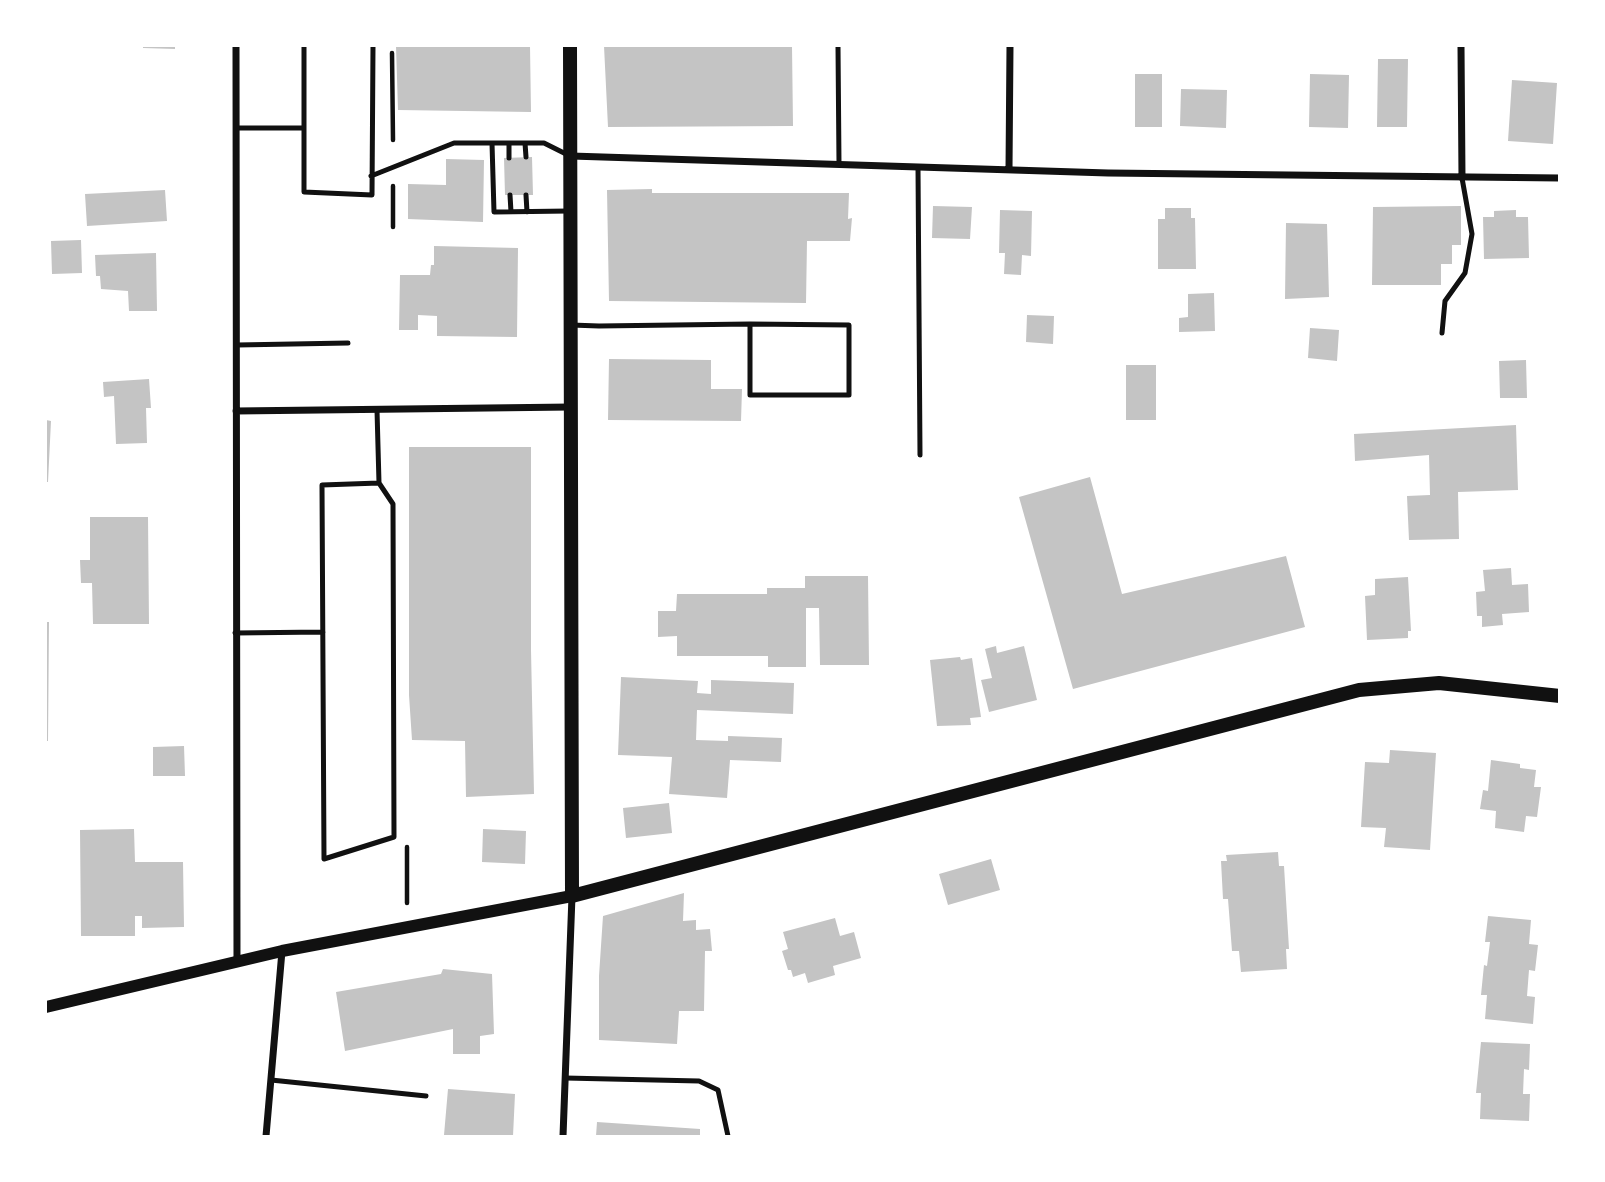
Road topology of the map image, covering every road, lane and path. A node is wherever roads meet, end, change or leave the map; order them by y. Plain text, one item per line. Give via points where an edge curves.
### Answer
1 (236, 46) edge
2 (304, 46) edge
3 (373, 46) edge
4 (392, 46) edge
5 (570, 46) edge
6 (838, 46) edge
7 (1010, 46) edge
8 (1461, 46) edge
9 (237, 128) junction
10 (304, 128) junction
11 (393, 140) dead end
12 (492, 143) junction
13 (509, 144) junction
14 (525, 144) junction
15 (571, 156) junction
16 (526, 157) dead end
17 (509, 158) dead end
18 (839, 163) junction
19 (918, 167) junction
20 (1009, 169) junction
21 (371, 177) junction
22 (1559, 177) edge
23 (1462, 178) junction
24 (393, 186) dead end
25 (510, 195) dead end
26 (526, 195) dead end
27 (571, 211) junction
28 (511, 212) junction
29 (527, 212) junction
30 (393, 227) dead end
31 (750, 324) junction
32 (571, 325) junction
33 (1442, 333) dead end
34 (348, 343) dead end
35 (237, 345) junction
36 (570, 407) junction
37 (377, 410) junction
38 (236, 411) junction
39 (920, 455) dead end
40 (379, 483) junction
41 (323, 632) junction
42 (235, 633) junction
43 (1559, 696) edge
44 (407, 842) dead end
45 (572, 896) junction
46 (407, 903) dead end
47 (282, 951) junction
48 (237, 961) junction
49 (46, 1007) edge
50 (565, 1079) junction
51 (271, 1080) junction
52 (426, 1096) dead end
53 (266, 1136) edge
54 (563, 1136) edge
55 (728, 1136) edge

1 - 9 street
2 - 10 lane
3 - 21 lane
4 - 11 path
5 - 15 main road
6 - 18 lane
7 - 20 street
8 - 23 street
9 - 10 lane
9 - 35 street
10 - 21 lane via 304,192 372,195
12 - 13 lane
12 - 21 lane via 454,143
12 - 28 lane via 494,212
13 - 14 lane
13 - 17 lane
14 - 15 lane via 544,144
14 - 16 lane
15 - 18 street
15 - 27 main road
18 - 19 street
19 - 20 street
19 - 39 lane
20 - 23 street
22 - 23 street
23 - 33 lane via 1472,234 1465,273 1445,301
24 - 30 path
25 - 28 lane
26 - 29 lane
27 - 29 lane
27 - 32 main road
28 - 29 lane
31 - 31 lane via 750,395 849,395 849,325
31 - 32 lane
32 - 36 main road
34 - 35 lane
35 - 38 street
36 - 37 street
36 - 45 main road
37 - 38 street
37 - 40 lane
38 - 42 street
40 - 41 lane via 321,485
40 - 41 lane via 393,504 394,837 324,859
41 - 42 lane
42 - 48 street
43 - 45 main road via 1439,683 1360,690
44 - 46 path
45 - 47 street
45 - 50 street
47 - 48 street
47 - 51 street
48 - 49 street
50 - 54 street
50 - 55 lane via 699,1080 718,1090
51 - 52 lane
51 - 53 street

